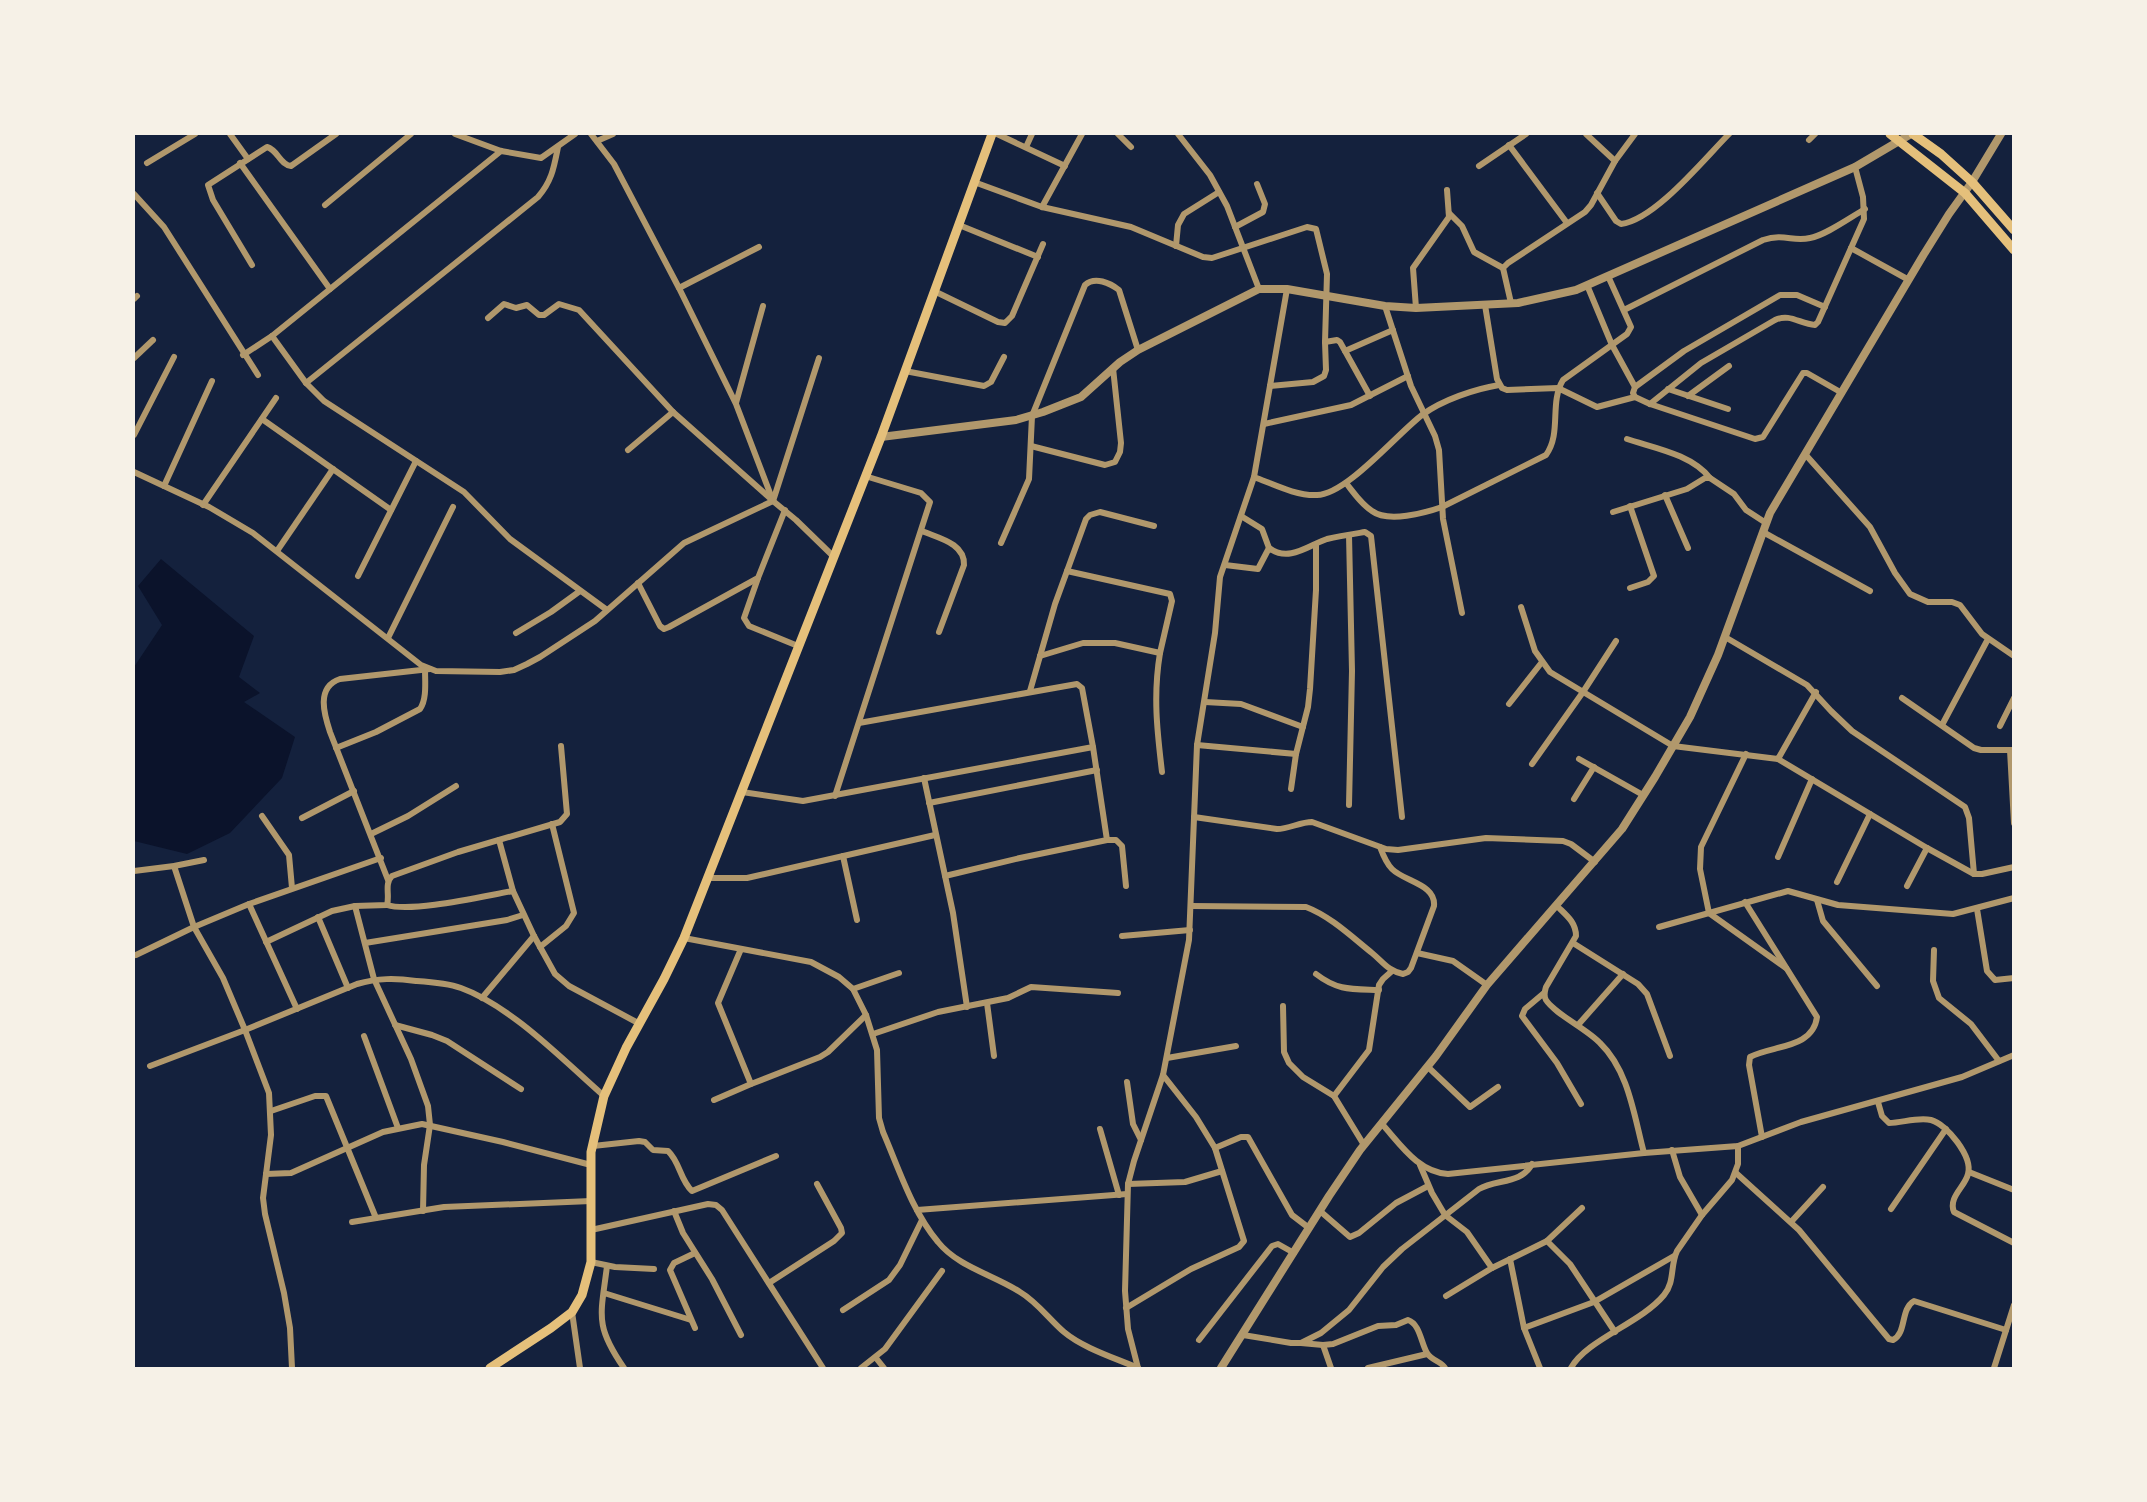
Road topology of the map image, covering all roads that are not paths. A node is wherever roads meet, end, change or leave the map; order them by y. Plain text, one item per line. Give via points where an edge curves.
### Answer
1 (195, 134) edge
2 (230, 134) edge
3 (336, 134) edge
4 (411, 134) edge
5 (455, 134) edge
6 (575, 134) edge
7 (591, 134) edge
8 (613, 134) edge
9 (992, 134) edge
10 (997, 134) edge
11 (1032, 134) edge
12 (1082, 134) edge
13 (1118, 134) edge
14 (1178, 134) edge
15 (1526, 134) edge
16 (1586, 134) edge
17 (1635, 134) edge
18 (1729, 134) edge
19 (1815, 134) edge
20 (1890, 134) edge
21 (1912, 134) edge
22 (2001, 134) edge
23 (1809, 140) dead end
24 (597, 141) junction
25 (1900, 141) junction
26 (1509, 145) junction
27 (558, 147) junction
28 (1026, 147) junction
29 (1131, 147) dead end
30 (501, 151) junction
31 (248, 159) junction
32 (1615, 161) junction
33 (147, 163) dead end
34 (240, 163) junction
35 (1065, 166) junction
36 (1479, 166) dead end
37 (1855, 167) junction
38 (974, 182) junction
39 (1972, 182) junction
40 (1257, 184) dead end
41 (1447, 190) dead end
42 (1220, 192) junction
43 (1965, 193) junction
44 (134, 194) edge
45 (1597, 194) junction
46 (325, 205) dead end
47 (1042, 207) junction
48 (1864, 209) junction
49 (1449, 213) junction
50 (1567, 223) junction
51 (958, 225) junction
52 (1235, 227) junction
53 (2013, 230) edge
54 (1043, 244) dead end
55 (1176, 246) junction
56 (759, 247) dead end
57 (1851, 248) junction
58 (1244, 249) junction
59 (2013, 250) edge
60 (1038, 257) junction
61 (252, 265) dead end
62 (1503, 268) junction
63 (1608, 276) junction
64 (1909, 280) junction
65 (1587, 285) junction
66 (679, 288) junction
67 (330, 289) junction
68 (1259, 289) junction
69 (1287, 289) junction
70 (934, 291) junction
71 (1328, 296) junction
72 (1510, 303) junction
73 (1485, 304) junction
74 (763, 306) dead end
75 (1385, 306) junction
76 (1825, 307) junction
77 (1416, 308) junction
78 (1624, 310) junction
79 (488, 318) dead end
80 (1393, 330) junction
81 (272, 336) junction
82 (153, 340) dead end
83 (1325, 342) junction
84 (1612, 345) junction
85 (1138, 350) junction
86 (1346, 351) junction
87 (243, 355) junction
88 (174, 357) dead end
89 (1004, 357) dead end
90 (134, 358) edge
91 (819, 358) dead end
92 (1728, 366) dead end
93 (1113, 369) junction
94 (905, 371) junction
95 (258, 375) dead end
96 (1408, 376) junction
97 (212, 381) dead end
98 (306, 382) junction
99 (1499, 385) junction
100 (1270, 386) junction
101 (1635, 387) junction
102 (1558, 388) junction
103 (1668, 389) junction
104 (1842, 393) junction
105 (1370, 396) junction
106 (1688, 396) junction
107 (1635, 397) junction
108 (276, 398) dead end
109 (735, 404) junction
110 (1650, 404) junction
111 (1728, 410) dead end
112 (673, 412) junction
113 (1424, 414) junction
114 (1032, 416) junction
115 (262, 418) junction
116 (1264, 424) junction
117 (134, 435) edge
118 (881, 437) junction
119 (1626, 439) dead end
120 (1031, 446) junction
121 (628, 450) dead end
122 (1805, 454) junction
123 (416, 461) junction
124 (333, 470) junction
125 (134, 472) edge
126 (865, 476) junction
127 (1254, 477) junction
128 (1710, 478) junction
129 (1346, 483) junction
130 (164, 486) junction
131 (1665, 495) junction
132 (773, 501) junction
133 (203, 504) junction
134 (453, 507) dead end
135 (1442, 507) junction
136 (1630, 507) junction
137 (391, 510) junction
138 (785, 510) junction
139 (1613, 512) dead end
140 (1241, 516) junction
141 (1154, 526) dead end
142 (1765, 528) junction
143 (922, 531) junction
144 (1349, 535) junction
145 (1001, 543) dead end
146 (1316, 545) junction
147 (1269, 548) junction
148 (1689, 548) dead end
149 (277, 551) junction
150 (833, 556) junction
151 (1225, 565) junction
152 (1066, 571) junction
153 (358, 576) dead end
154 (758, 578) junction
155 (638, 583) junction
156 (1630, 588) dead end
157 (580, 591) junction
158 (1870, 591) dead end
159 (1521, 607) dead end
160 (606, 610) junction
161 (1462, 613) dead end
162 (939, 632) dead end
163 (516, 633) dead end
164 (1725, 637) junction
165 (388, 638) junction
166 (1988, 639) junction
167 (1616, 641) dead end
168 (798, 646) junction
169 (1160, 653) junction
170 (1040, 656) junction
171 (2013, 656) edge
172 (1542, 662) junction
173 (427, 669) junction
174 (1030, 692) junction
175 (1583, 692) junction
176 (1816, 692) junction
177 (1902, 698) dead end
178 (2013, 698) edge
179 (1205, 702) junction
180 (1509, 704) dead end
181 (859, 723) junction
182 (1942, 725) junction
183 (2000, 726) dead end
184 (1303, 727) junction
185 (1197, 745) junction
186 (561, 746) dead end
187 (1673, 746) junction
188 (1093, 747) junction
189 (336, 748) junction
190 (2012, 750) edge
191 (1296, 754) junction
192 (1746, 754) junction
193 (1579, 759) dead end
194 (1778, 759) junction
195 (1532, 764) dead end
196 (1594, 767) junction
197 (1097, 770) junction
198 (1162, 772) dead end
199 (924, 778) junction
200 (1812, 779) junction
201 (456, 786) dead end
202 (1291, 789) dead end
203 (354, 791) junction
204 (742, 792) junction
205 (1643, 795) junction
206 (835, 796) junction
207 (1574, 799) dead end
208 (929, 802) junction
209 (1349, 805) dead end
210 (1870, 814) junction
211 (262, 816) dead end
212 (1194, 817) junction
213 (1402, 817) dead end
214 (302, 818) dead end
215 (2013, 822) edge
216 (552, 824) junction
217 (371, 834) junction
218 (935, 835) junction
219 (500, 840) junction
220 (1107, 840) junction
221 (1380, 847) junction
222 (1927, 848) junction
223 (843, 856) junction
224 (1778, 857) dead end
225 (381, 858) junction
226 (204, 860) dead end
227 (1595, 862) junction
228 (174, 866) junction
229 (2013, 867) edge
230 (134, 871) edge
231 (1974, 874) junction
232 (945, 876) junction
233 (708, 878) junction
234 (388, 880) junction
235 (1837, 882) dead end
236 (1126, 886) dead end
237 (1907, 886) dead end
238 (292, 888) junction
239 (513, 891) junction
240 (2013, 898) edge
241 (1816, 900) junction
242 (1745, 902) junction
243 (249, 904) junction
244 (387, 905) junction
245 (355, 906) junction
246 (1191, 906) junction
247 (1557, 906) junction
248 (1977, 909) junction
249 (1709, 913) junction
250 (523, 915) junction
251 (318, 917) junction
252 (857, 920) dead end
253 (194, 927) junction
254 (1659, 927) dead end
255 (1190, 930) junction
256 (534, 936) junction
257 (1122, 936) dead end
258 (684, 938) junction
259 (266, 942) junction
260 (364, 943) junction
261 (1573, 943) junction
262 (540, 947) junction
263 (741, 949) junction
264 (1934, 950) dead end
265 (1417, 953) junction
266 (136, 955) dead end
267 (1789, 970) junction
268 (1392, 971) junction
269 (899, 973) dead end
270 (1316, 974) dead end
271 (1623, 974) junction
272 (2013, 978) edge
273 (374, 979) junction
274 (1487, 985) junction
275 (1877, 986) dead end
276 (348, 988) junction
277 (853, 989) junction
278 (1379, 990) junction
279 (1118, 993) dead end
280 (1544, 993) junction
281 (482, 998) junction
282 (987, 1003) junction
283 (967, 1006) junction
284 (1283, 1006) dead end
285 (297, 1009) junction
286 (866, 1015) junction
287 (640, 1024) junction
288 (395, 1025) junction
289 (1578, 1025) junction
290 (245, 1030) junction
291 (873, 1034) junction
292 (364, 1036) dead end
293 (1236, 1046) dead end
294 (2013, 1055) edge
295 (994, 1056) dead end
296 (1670, 1056) dead end
297 (1167, 1058) junction
298 (1999, 1061) junction
299 (150, 1066) dead end
300 (1428, 1067) junction
301 (1163, 1075) junction
302 (1127, 1082) dead end
303 (751, 1084) junction
304 (1498, 1087) dead end
305 (521, 1089) dead end
306 (604, 1096) junction
307 (1334, 1096) junction
308 (714, 1100) dead end
309 (1878, 1102) junction
310 (1581, 1104) dead end
311 (271, 1111) junction
312 (1382, 1124) junction
313 (430, 1125) junction
314 (398, 1128) junction
315 (1946, 1129) junction
316 (1100, 1130) dead end
317 (1762, 1137) junction
318 (1141, 1140) junction
319 (1364, 1145) junction
320 (592, 1146) junction
321 (1738, 1146) junction
322 (347, 1147) junction
323 (1215, 1148) junction
324 (1672, 1150) junction
325 (1644, 1153) junction
326 (776, 1156) dead end
327 (1420, 1164) junction
328 (1532, 1164) junction
329 (591, 1166) junction
330 (1222, 1172) junction
331 (1969, 1172) junction
332 (1736, 1173) junction
333 (266, 1174) junction
334 (817, 1184) dead end
335 (1128, 1184) junction
336 (1428, 1186) junction
337 (1823, 1187) dead end
338 (2013, 1190) edge
339 (1127, 1194) junction
340 (1119, 1195) junction
341 (591, 1201) junction
342 (1582, 1208) dead end
343 (1891, 1209) dead end
344 (917, 1210) junction
345 (423, 1211) junction
346 (675, 1211) junction
347 (1320, 1211) junction
348 (1445, 1215) junction
349 (1702, 1215) junction
350 (376, 1218) junction
351 (922, 1220) junction
352 (352, 1222) dead end
353 (1791, 1222) junction
354 (1309, 1228) junction
355 (591, 1230) junction
356 (1547, 1241) junction
357 (2013, 1243) edge
358 (695, 1253) junction
359 (1294, 1253) junction
360 (1674, 1256) junction
361 (1510, 1259) junction
362 (591, 1262) junction
363 (607, 1266) junction
364 (1492, 1268) junction
365 (654, 1269) dead end
366 (942, 1270) dead end
367 (769, 1283) junction
368 (604, 1293) junction
369 (1446, 1296) dead end
370 (1594, 1302) junction
371 (2013, 1305) edge
372 (1126, 1308) junction
373 (843, 1310) dead end
374 (572, 1312) junction
375 (692, 1320) junction
376 (695, 1328) dead end
377 (1524, 1328) junction
378 (2006, 1330) junction
379 (1615, 1332) junction
380 (741, 1335) dead end
381 (1244, 1335) junction
382 (1199, 1340) dead end
383 (1301, 1343) junction
384 (1323, 1345) junction
385 (1427, 1354) junction
386 (876, 1358) junction
387 (292, 1368) edge
388 (490, 1368) edge
389 (579, 1368) edge
390 (624, 1368) edge
391 (823, 1368) edge
392 (861, 1368) edge
393 (884, 1368) edge
394 (1138, 1368) edge
395 (1221, 1368) edge
396 (1331, 1368) edge
397 (1368, 1368) edge
398 (1445, 1368) edge
399 (1540, 1368) edge
400 (1571, 1368) edge
401 (1994, 1368) edge

1 - 33 street
2 - 31 street
3 - 31 street via 291,166 267,147
4 - 46 street
5 - 30 street
6 - 27 street
7 - 24 street
8 - 24 street
9 - 38 main road
10 - 28 street
11 - 28 street
12 - 35 street
13 - 29 street
14 - 42 street
15 - 26 street
16 - 32 street
17 - 32 street
18 - 45 street via 1661,202 1634,221 1616,221
19 - 23 street
20 - 25 main road
21 - 25 street
21 - 39 main road
22 - 39 street
24 - 66 street via 614,164
25 - 37 street
25 - 43 main road
26 - 36 street
26 - 50 street
27 - 30 street via 542,158
27 - 98 street via 552,175 538,196
28 - 35 street
30 - 67 street
31 - 34 street
32 - 45 street
34 - 61 street via 208,185
34 - 67 street
35 - 47 street
37 - 48 street
37 - 63 street
38 - 47 street
38 - 51 main road
39 - 43 street
39 - 53 main road
40 - 52 street via 1263,212
41 - 49 street
42 - 52 street
42 - 55 street via 1184,214 1178,225
43 - 59 main road
43 - 64 street
44 - 87 street via 164,227
45 - 50 street via 1585,212
47 - 55 street via 1131,227
48 - 57 street via 1864,219
48 - 78 street via 1815,237 1776,236 1763,240
49 - 62 street via 1461,226 1474,252
49 - 77 street via 1413,268
50 - 62 street
51 - 60 street
51 - 70 main road
52 - 58 street
54 - 60 street
55 - 58 street via 1212,258
56 - 66 street
57 - 64 street
57 - 76 street
58 - 68 street
58 - 71 street via 1307,227 1316,229 1326,266
60 - 70 street via 1012,316 1005,322
62 - 72 street
63 - 65 street
63 - 78 street
64 - 104 street
65 - 72 street
65 - 84 street
66 - 109 street
67 - 81 street
68 - 69 street
68 - 85 street
69 - 71 street
69 - 100 street
70 - 94 main road
71 - 75 street
71 - 83 street
72 - 73 street
73 - 77 street
73 - 99 street
74 - 109 street
75 - 77 street
75 - 80 street
76 - 101 street via 1797,295 1780,295 1691,347
76 - 103 street via 1815,325 1782,317 1717,353
78 - 84 street via 1631,327
79 - 112 street via 504,304 516,308 527,305 539,315 560,304 579,310
80 - 86 street
80 - 96 street
81 - 87 street
81 - 98 street
82 - 90 street
83 - 86 street via 1337,340
83 - 100 street via 1324,376 1313,382
84 - 101 street
84 - 102 street via 1573,371
85 - 93 street
85 - 114 street via 1119,290 1093,279 1089,281
86 - 105 street
87 - 95 street
88 - 117 street
89 - 94 street via 991,382 984,386
91 - 132 street
92 - 106 street
93 - 114 street via 1080,397
93 - 120 street via 1121,443 1115,462 1105,465
94 - 118 main road
96 - 105 street
96 - 113 street
97 - 130 street
98 - 123 street via 339,412
99 - 102 street via 1507,390
99 - 113 street via 1472,390
100 - 116 street
101 - 107 street
102 - 107 street via 1597,406
102 - 135 street via 1554,440 1546,455
103 - 106 street
103 - 110 street
104 - 110 street via 1803,373 1760,439
104 - 122 street
105 - 116 street via 1333,410
106 - 111 street
107 - 110 street
108 - 115 street
109 - 132 street
112 - 121 street
112 - 132 street
113 - 129 street
113 - 135 street via 1439,450
114 - 118 street
114 - 120 street
115 - 124 street
115 - 133 street
116 - 127 street
118 - 126 main road
119 - 128 street via 1689,460
120 - 145 street via 1029,479
122 - 142 street
122 - 166 street via 1870,527 1910,594 1928,602 1960,605
123 - 137 street
123 - 157 street via 464,492 510,538
124 - 137 street
124 - 149 street
125 - 130 street
126 - 143 street via 927,497 930,502
126 - 150 main road
127 - 129 street via 1318,495
127 - 140 street
128 - 131 street
128 - 142 street via 1734,494
129 - 135 street via 1380,516 1425,513
130 - 133 street
131 - 136 street
131 - 148 street
132 - 138 street
132 - 155 street via 684,543
133 - 149 street
134 - 165 street
135 - 161 street
136 - 139 street
136 - 156 street via 1654,576
137 - 153 street
138 - 150 street
138 - 154 street
140 - 147 street via 1262,530
140 - 151 street
141 - 152 street via 1100,512 1090,515
142 - 158 street
142 - 164 street
143 - 162 street via 956,546 964,558
143 - 181 street
144 - 146 street
144 - 209 street
144 - 213 street via 1370,533 1372,542
146 - 147 street via 1293,553
146 - 184 street via 1310,689
147 - 151 street via 1258,569
149 - 165 street
150 - 168 main road
151 - 179 street via 1220,578
152 - 169 street via 1170,594 1172,601
152 - 170 street
154 - 155 street via 664,628
154 - 168 street via 744,618 746,623
155 - 160 street
157 - 160 street
157 - 163 street
159 - 172 street
160 - 173 street via 540,657 514,670
164 - 176 street
164 - 187 street
165 - 173 street
166 - 171 street
166 - 182 street
167 - 175 street
168 - 204 main road
169 - 170 street via 1115,643 1083,643
169 - 198 street via 1155,714
170 - 174 street
172 - 175 street
172 - 180 street
173 - 189 street via 420,709
173 - 189 street via 340,679 330,684 323,710
174 - 181 street
174 - 188 street via 1077,684 1082,688
175 - 187 street
175 - 195 street
176 - 194 street
176 - 231 street via 1852,731 1965,807
177 - 182 street
178 - 183 street
179 - 184 street via 1241,704
179 - 185 street
181 - 206 street
182 - 190 street via 1981,750
184 - 191 street
185 - 191 street
185 - 212 street
186 - 216 street via 567,814
187 - 192 street
187 - 205 street
188 - 197 street
188 - 199 street
189 - 203 street
190 - 215 street
191 - 202 street
192 - 194 street
192 - 249 street via 1701,847 1700,869
193 - 196 street
194 - 200 street
196 - 205 street
196 - 207 street
197 - 208 street
197 - 220 street
199 - 206 street
199 - 208 street
200 - 210 street
200 - 224 street
201 - 217 street
203 - 214 street
203 - 217 street
204 - 206 street via 803,801
204 - 233 main road
205 - 227 street
208 - 218 street
210 - 222 street
210 - 235 street
211 - 238 street via 289,855
212 - 221 street via 1277,829 1312,822
212 - 246 street
216 - 219 street
216 - 262 street via 574,913 566,926
217 - 225 street
218 - 223 street
218 - 232 street
219 - 234 street via 448,855
219 - 239 street
220 - 232 street
220 - 236 street via 1116,840 1122,846
221 - 227 street via 1398,850 1502,838 1563,841
221 - 265 street via 1390,868 1428,889 1435,900
222 - 231 street
222 - 237 street
223 - 233 street via 747,878
223 - 252 street
225 - 234 street
225 - 238 street
226 - 228 street
227 - 247 street
228 - 230 street
228 - 253 street
229 - 231 street
232 - 283 street
233 - 258 main road
234 - 244 street
238 - 243 street
239 - 244 street via 398,908
239 - 250 street
240 - 248 street
241 - 242 street via 1788,891
241 - 248 street via 1953,914
241 - 275 street via 1823,921
242 - 249 street
242 - 267 street
243 - 253 street
243 - 259 street
244 - 245 street
245 - 251 street
245 - 260 street
246 - 255 street
246 - 268 street via 1306,907
247 - 261 street via 1576,928
247 - 274 street
248 - 272 street via 1987,971 1995,980
249 - 254 street
249 - 267 street
250 - 256 street
250 - 260 street
251 - 259 street
251 - 276 street
253 - 266 street
253 - 290 street via 223,978
255 - 257 street
255 - 297 street
256 - 262 street
256 - 281 street
258 - 263 street
258 - 287 main road
259 - 285 street
260 - 273 street
261 - 271 street
261 - 280 street
262 - 287 street via 560,980
263 - 277 street via 811,962
263 - 303 street via 718,1003
264 - 298 street via 1933,981 1939,998 1971,1024
265 - 268 street via 1408,972
265 - 274 street via 1453,961
267 - 317 street via 1815,1012 1816,1023 1800,1041 1750,1057
268 - 278 street via 1383,978
269 - 277 street
270 - 278 street via 1335,987
271 - 289 street
271 - 296 street via 1647,994
273 - 276 street
273 - 281 street via 454,986
273 - 288 street
274 - 300 street
276 - 285 street
277 - 286 street
278 - 307 street via 1369,1050
279 - 282 street via 1031,987
280 - 289 street via 1554,1008
280 - 310 street via 1522,1016
281 - 306 street via 531,1033
282 - 283 street
282 - 295 street
283 - 291 street
284 - 307 street via 1284,1052 1289,1063 1303,1077
285 - 290 street
286 - 291 street
286 - 303 street via 828,1052
287 - 306 main road
288 - 305 street via 447,1041
288 - 313 street via 427,1100
289 - 325 street via 1602,1044 1616,1063 1626,1085
290 - 299 street
290 - 311 street via 269,1093
291 - 344 street via 879,1118
292 - 314 street
293 - 297 street
294 - 298 street
297 - 301 street
298 - 309 street via 1962,1077
300 - 304 street via 1470,1107
300 - 312 street
301 - 318 street
301 - 323 street
302 - 318 street via 1133,1124
303 - 308 street
306 - 320 main road
307 - 319 street
309 - 315 street via 1889,1123 1925,1119
309 - 317 street
311 - 322 street via 326,1096
311 - 333 street
312 - 319 street
312 - 327 street
313 - 314 street
313 - 329 street
313 - 345 street
314 - 322 street
315 - 331 street via 1968,1161
315 - 343 street
316 - 340 street
317 - 321 street
318 - 335 street
319 - 347 street
320 - 326 street via 639,1141 653,1150 668,1151 692,1191
320 - 329 main road
321 - 324 street
321 - 332 street
322 - 333 street via 291,1173
322 - 350 street
323 - 330 street
323 - 354 street via 1248,1137 1292,1215
324 - 325 street
324 - 349 street via 1680,1177
325 - 328 street
327 - 328 street via 1448,1174
327 - 336 street
328 - 348 street via 1519,1177 1489,1183
329 - 341 main road
330 - 335 street via 1185,1182
330 - 372 street via 1244,1236 1242,1244
331 - 338 street
331 - 357 street via 1953,1201 1954,1212
332 - 349 street
332 - 353 street
333 - 387 street via 265,1214 284,1293
334 - 367 street via 842,1233
335 - 339 street
336 - 347 street via 1396,1203 1350,1237
336 - 348 street
337 - 353 street
339 - 340 street
339 - 372 street
340 - 344 street
341 - 345 street
341 - 355 main road
342 - 356 street
344 - 351 street
345 - 350 street
346 - 355 street
346 - 358 street
346 - 367 street via 716,1205
347 - 354 street
348 - 364 street via 1467,1232
348 - 383 street via 1389,1261 1349,1310 1321,1333
349 - 360 street
350 - 352 street
351 - 373 street via 889,1280
351 - 394 street via 951,1254 1020,1291 1064,1332
353 - 378 street via 1889,1339 1899,1335 1908,1307 1914,1301
354 - 359 street
355 - 362 main road
356 - 361 street
356 - 370 street via 1570,1264
358 - 375 street via 674,1263 670,1270
358 - 380 street
359 - 381 street
359 - 382 street via 1282,1245 1272,1246
360 - 370 street
360 - 379 street via 1669,1288 1637,1320
361 - 364 street
361 - 377 street
362 - 363 street
362 - 374 main road via 582,1295
363 - 365 street
363 - 368 street
364 - 369 street
366 - 386 street
367 - 391 street
368 - 375 street
368 - 390 street via 602,1326 608,1345
370 - 377 street
370 - 379 street
371 - 378 street
372 - 394 street
374 - 388 main road
374 - 389 street
375 - 376 street
377 - 399 street
378 - 401 street
379 - 400 street via 1578,1358
381 - 383 street
381 - 395 street
383 - 384 street
384 - 385 street via 1408,1320 1415,1325
384 - 396 street
385 - 397 street
385 - 398 street
386 - 392 street
386 - 393 street

